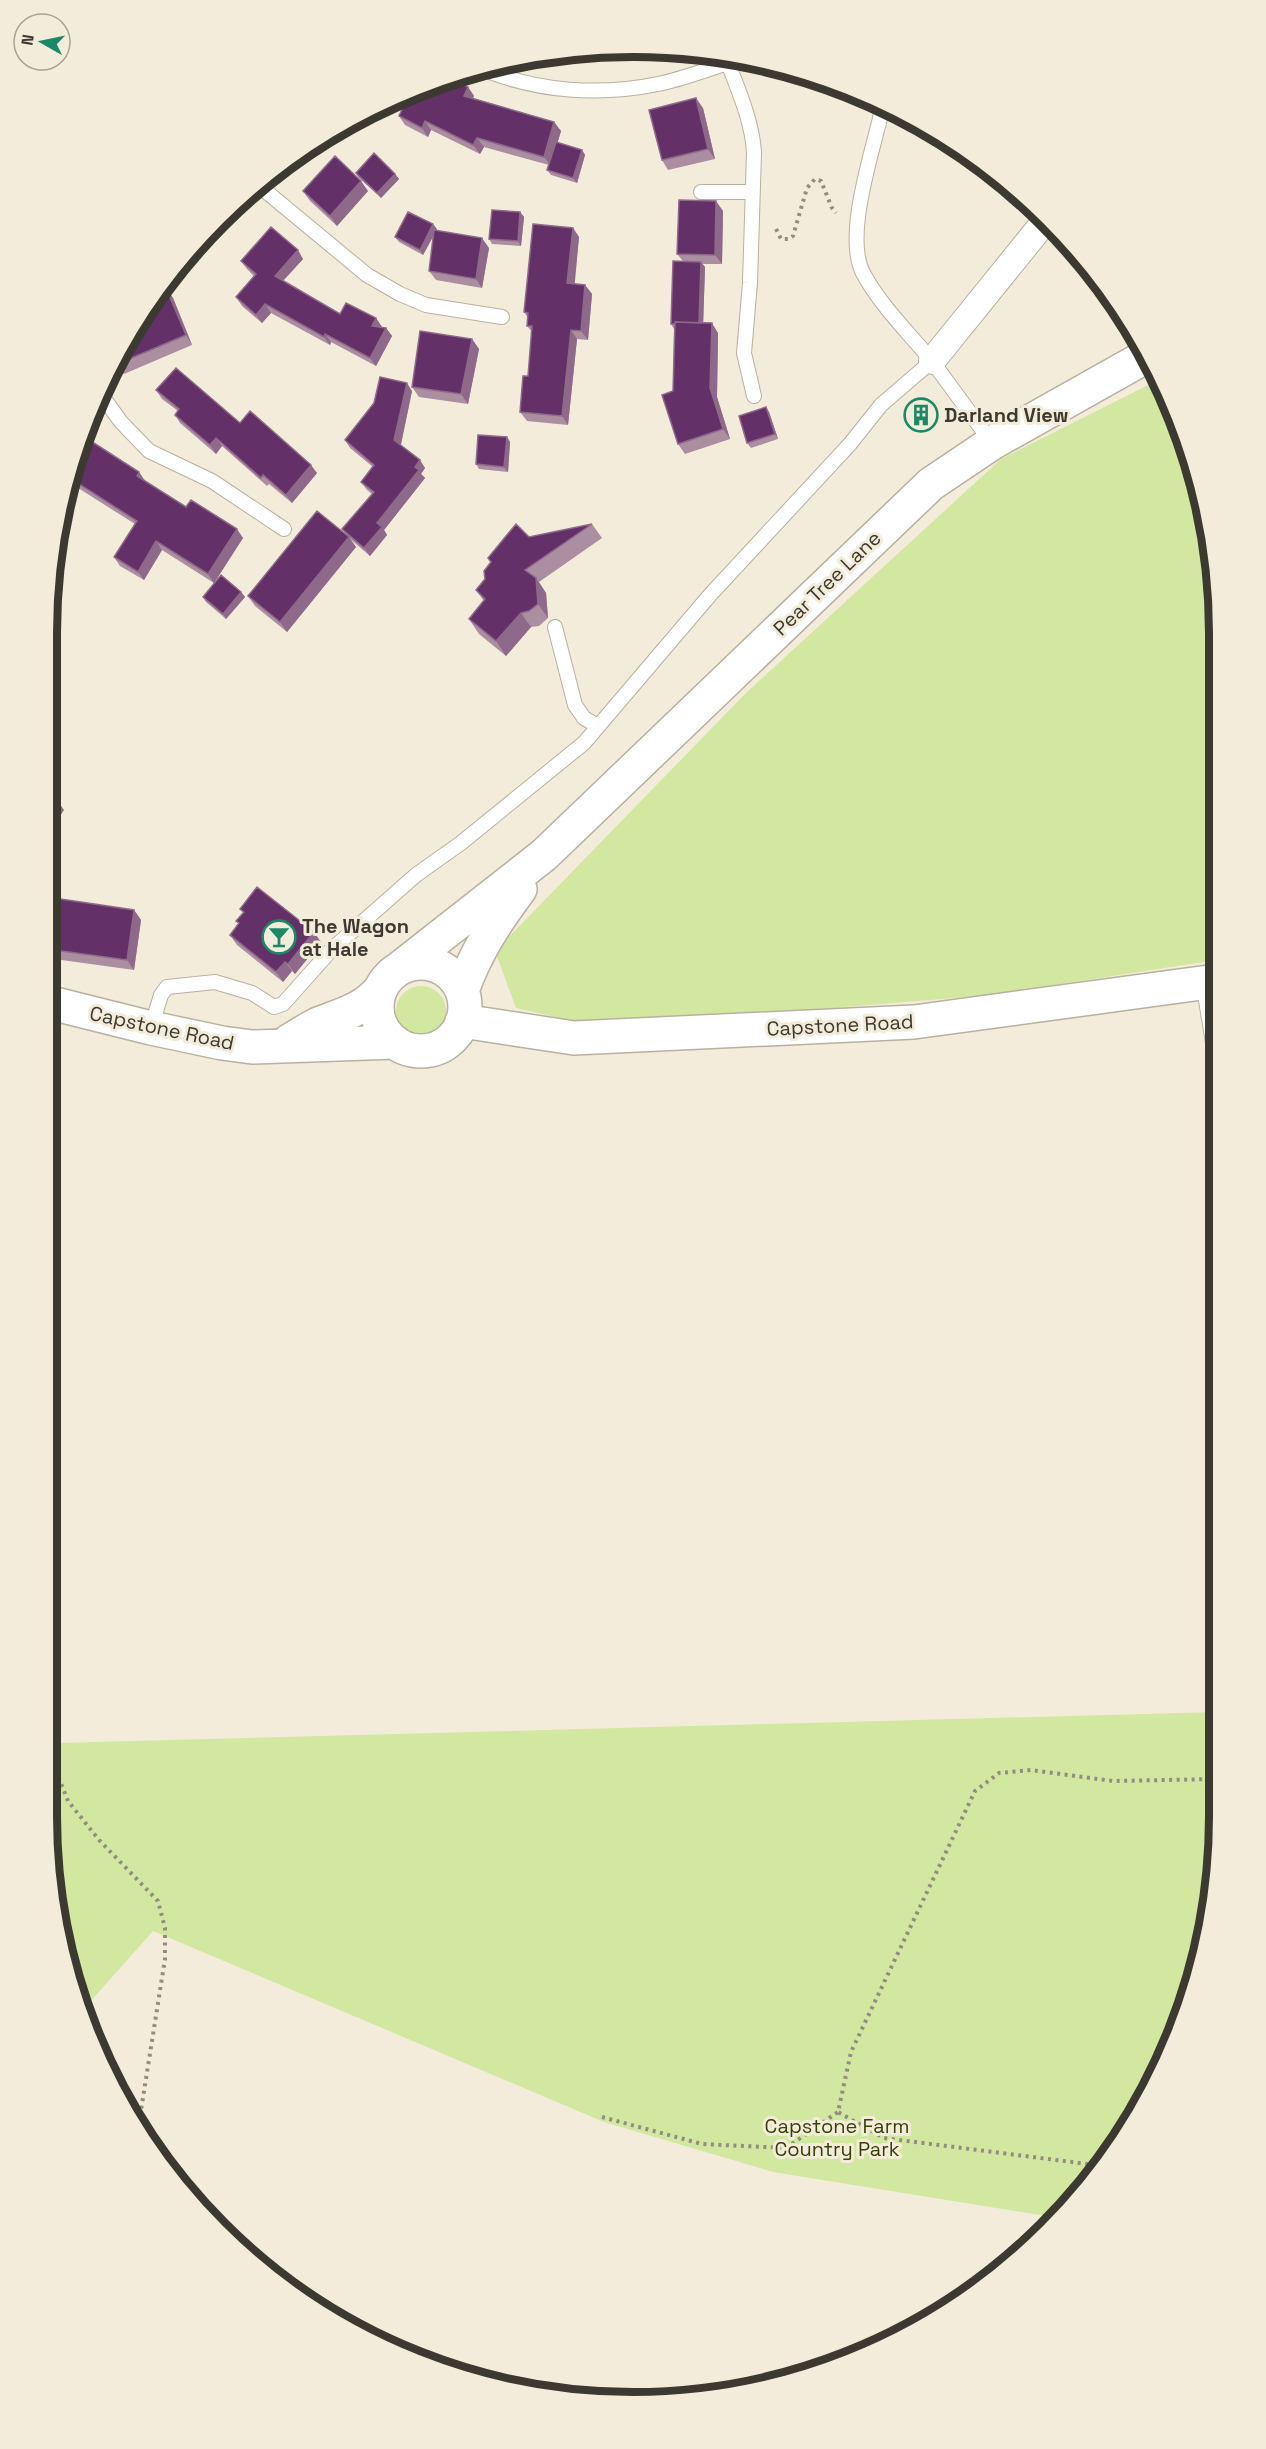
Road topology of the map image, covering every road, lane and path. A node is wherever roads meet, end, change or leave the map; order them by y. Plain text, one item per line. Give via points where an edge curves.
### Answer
1 (722, 64) edge
2 (733, 66) edge
3 (498, 74) edge
4 (881, 113) edge
5 (265, 190) edge
6 (701, 192) dead end
7 (753, 192) junction
8 (832, 208) dead end
9 (753, 211) junction
10 (1041, 227) edge
11 (502, 316) dead end
12 (1140, 360) edge
13 (932, 361) junction
14 (754, 396) dead end
15 (106, 401) edge
16 (992, 443) junction
17 (284, 529) dead end
18 (555, 627) dead end
19 (598, 726) junction
20 (544, 855) junction
21 (390, 979) junction
22 (1209, 981) edge
23 (57, 1004) edge
24 (462, 1006) junction
25 (151, 1028) junction
26 (394, 1042) junction
27 (277, 1047) junction
28 (57, 1774) edge
29 (1209, 1779) edge
30 (838, 2112) junction
31 (140, 2114) edge
32 (602, 2117) dead end
33 (1092, 2165) edge

1 - 3 lane via 659,84 619,90 570,91
2 - 7 lane via 753,133
4 - 13 lane via 858,217 857,246 862,271
5 - 11 lane via 367,275 400,294 426,305
6 - 7 lane
7 - 9 lane
8 - 9 path via 821,181 813,180 807,188 795,232 785,240 778,237 772,212
9 - 14 lane via 744,353
10 - 13 street
12 - 16 street, Pear Tree Lane
13 - 16 lane
13 - 19 lane via 881,405
15 - 17 lane via 149,451 212,481
16 - 20 street, Pear Tree Lane via 931,484
18 - 19 lane via 575,705 584,718
19 - 25 lane via 575,750 416,875 332,950 283,1004 274,1007 252,993 215,982 167,987
20 - 21 street, Pear Tree Lane
20 - 24 street, Pear Tree Lane via 493,925 474,959
21 - 24 street via 414,963 429,963 454,978
21 - 26 street via 377,1005 379,1019
21 - 27 street via 362,1007
22 - 24 street, Capstone Road via 914,1022 574,1038
23 - 25 street, Capstone Road
24 - 26 street via 456,1033 434,1049 421,1051
25 - 27 street, Capstone Road via 222,1043
26 - 27 street, Capstone Road
28 - 31 path via 68,1801 99,1840 158,1901 165,1928 165,1959
29 - 30 path via 1113,1781 1031,1770 999,1773 975,1791 851,2052
30 - 32 path via 786,2148 702,2144
30 - 33 path via 884,2138

